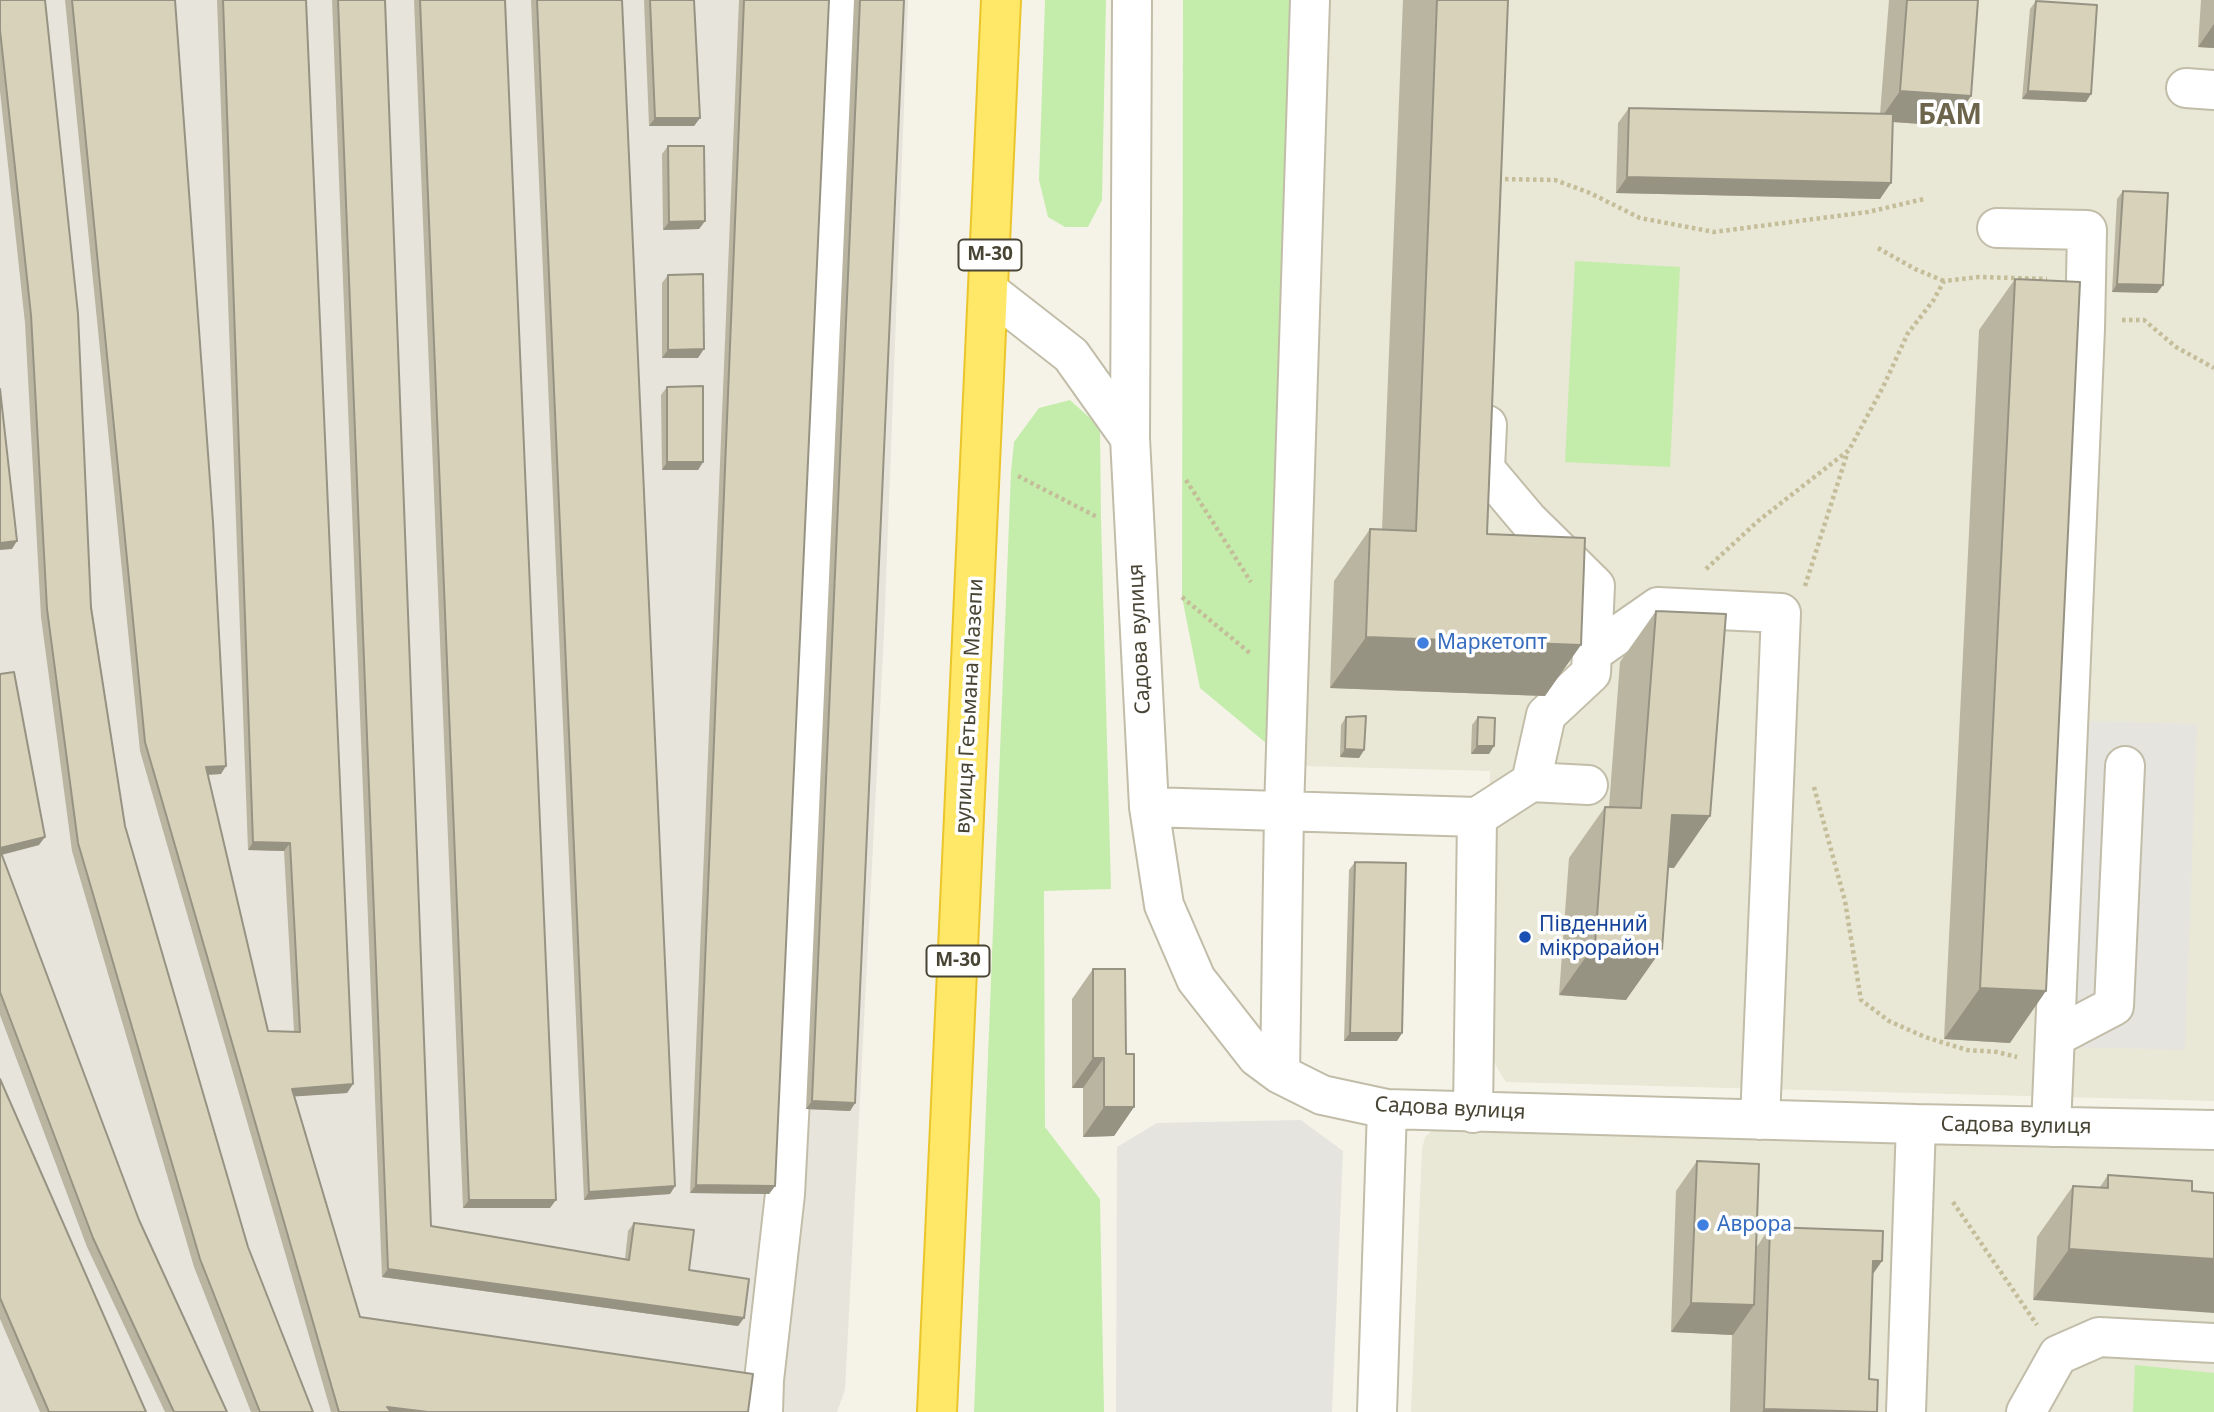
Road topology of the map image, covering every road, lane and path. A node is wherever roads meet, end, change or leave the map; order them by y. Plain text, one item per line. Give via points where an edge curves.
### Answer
1 (838, 0) edge
2 (1001, 0) edge
3 (1132, 0) edge
4 (1310, 0) edge
5 (1498, 178) edge
6 (1924, 199) dead end
7 (1997, 228) dead end
8 (1878, 248) dead end
9 (1944, 281) junction
10 (2086, 282) junction
11 (989, 291) junction
12 (2085, 319) junction
13 (2214, 368) edge
14 (1489, 386) edge
15 (1130, 438) junction
16 (1849, 450) junction
17 (1011, 472) dead end
18 (1186, 480) dead end
19 (1101, 519) dead end
20 (1256, 591) dead end
21 (1182, 597) dead end
22 (1658, 607) junction
23 (1781, 613) junction
24 (1592, 653) junction
25 (1259, 661) dead end
26 (2125, 766) dead end
27 (1812, 778) dead end
28 (1531, 782) junction
29 (1588, 785) dead end
30 (1149, 807) junction
31 (1284, 811) junction
32 (1478, 817) junction
33 (2055, 1037) junction
34 (1280, 1074) junction
35 (2053, 1077) junction
36 (1387, 1109) junction
37 (1473, 1113) junction
38 (1759, 1120) junction
39 (1916, 1124) junction
40 (2051, 1127) junction
41 (2214, 1130) edge
42 (1952, 1201) dead end
43 (2214, 1343) edge
44 (2058, 1355) junction
45 (763, 1412) edge
46 (937, 1412) edge
47 (1377, 1412) edge
48 (1906, 1412) edge
49 (2026, 1412) edge

1 - 45 street via 811,697 785,1194
2 - 11 highway, вулиця Гетьмана Мазепи / М-30
3 - 15 street, Садова вулиця
4 - 31 street
5 - 6 path via 1555,180 1640,218 1714,232 1867,212
7 - 10 street via 2087,230
8 - 9 path
9 - 10 path via 1979,277
9 - 16 path via 1908,333
10 - 12 street
11 - 15 street via 1072,355
11 - 46 highway, вулиця Гетьмана Мазепи / М-30
12 - 13 path via 2144,320 2176,347
12 - 33 street
14 - 24 street via 1485,469 1528,520 1595,586
15 - 30 street, Садова вулиця
16 - 22 path
16 - 23 path via 1795,612
17 - 19 path
18 - 20 path
21 - 25 path
22 - 23 street
22 - 24 street
23 - 38 street
24 - 28 street via 1591,673 1546,715
26 - 33 street via 2114,1006
27 - 35 path via 1845,901 1861,1000 1889,1021 1925,1037 2033,1062
28 - 29 street
28 - 32 street
30 - 31 street
30 - 34 street, Садова вулиця via 1164,905 1196,979 1257,1057
31 - 32 street
31 - 34 street
32 - 37 street
33 - 35 street
34 - 36 street, Садова вулиця via 1322,1095
35 - 40 street
36 - 37 street, Садова вулиця
36 - 47 street
37 - 38 street, Садова вулиця
38 - 39 street, Садова вулиця
39 - 40 street, Садова вулиця
39 - 48 street
40 - 41 street, Садова вулиця
42 - 44 path
43 - 44 street via 2099,1337
44 - 49 street

